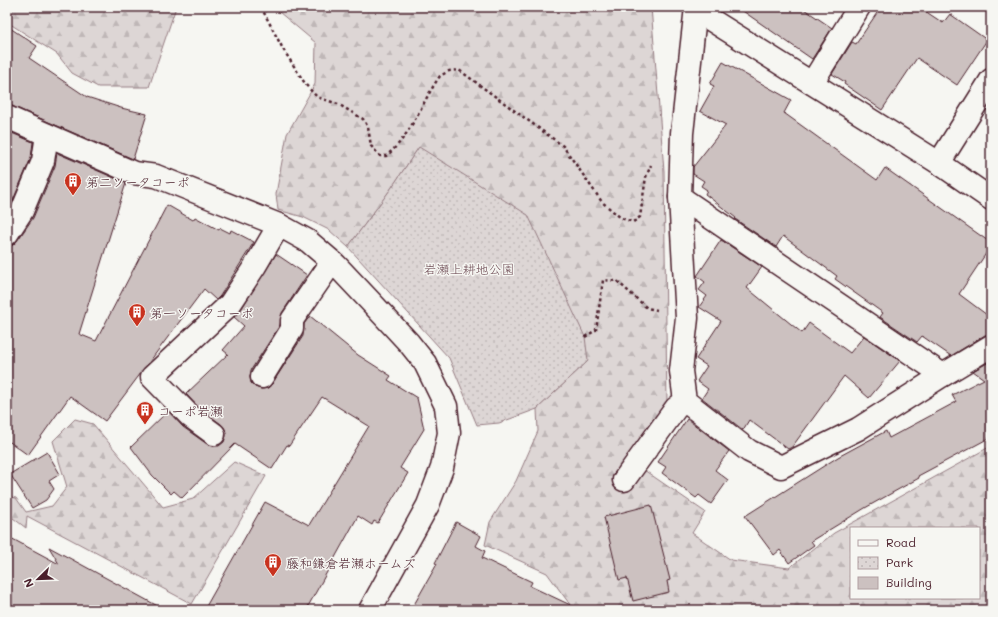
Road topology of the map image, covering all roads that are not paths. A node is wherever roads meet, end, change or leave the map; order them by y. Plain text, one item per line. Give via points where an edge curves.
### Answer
1 (859, 7) edge
2 (696, 9) edge
3 (991, 80) edge
4 (812, 83) junction
5 (7, 117) edge
6 (47, 135) junction
7 (939, 163) junction
8 (680, 197) junction
9 (991, 199) edge
10 (278, 225) junction
11 (7, 234) edge
12 (332, 262) junction
13 (991, 346) edge
14 (943, 375) junction
15 (262, 377) dead end
16 (685, 401) junction
17 (214, 434) dead end
18 (624, 480) dead end
19 (370, 610) edge

1 - 4 street
2 - 4 street
2 - 8 street via 682,133
3 - 7 street
4 - 7 street
5 - 6 street
6 - 10 street via 134,173 156,176
6 - 11 street via 43,161 22,211
7 - 9 street
8 - 14 street
8 - 16 street via 687,318 680,371
10 - 12 street via 308,241
10 - 17 street via 230,304 152,377 191,417
12 - 15 street via 292,320 292,329
12 - 19 street via 425,362 446,406 450,433 442,468 428,505
13 - 14 street
14 - 16 street via 858,430 782,467 749,451
16 - 18 street via 676,408

